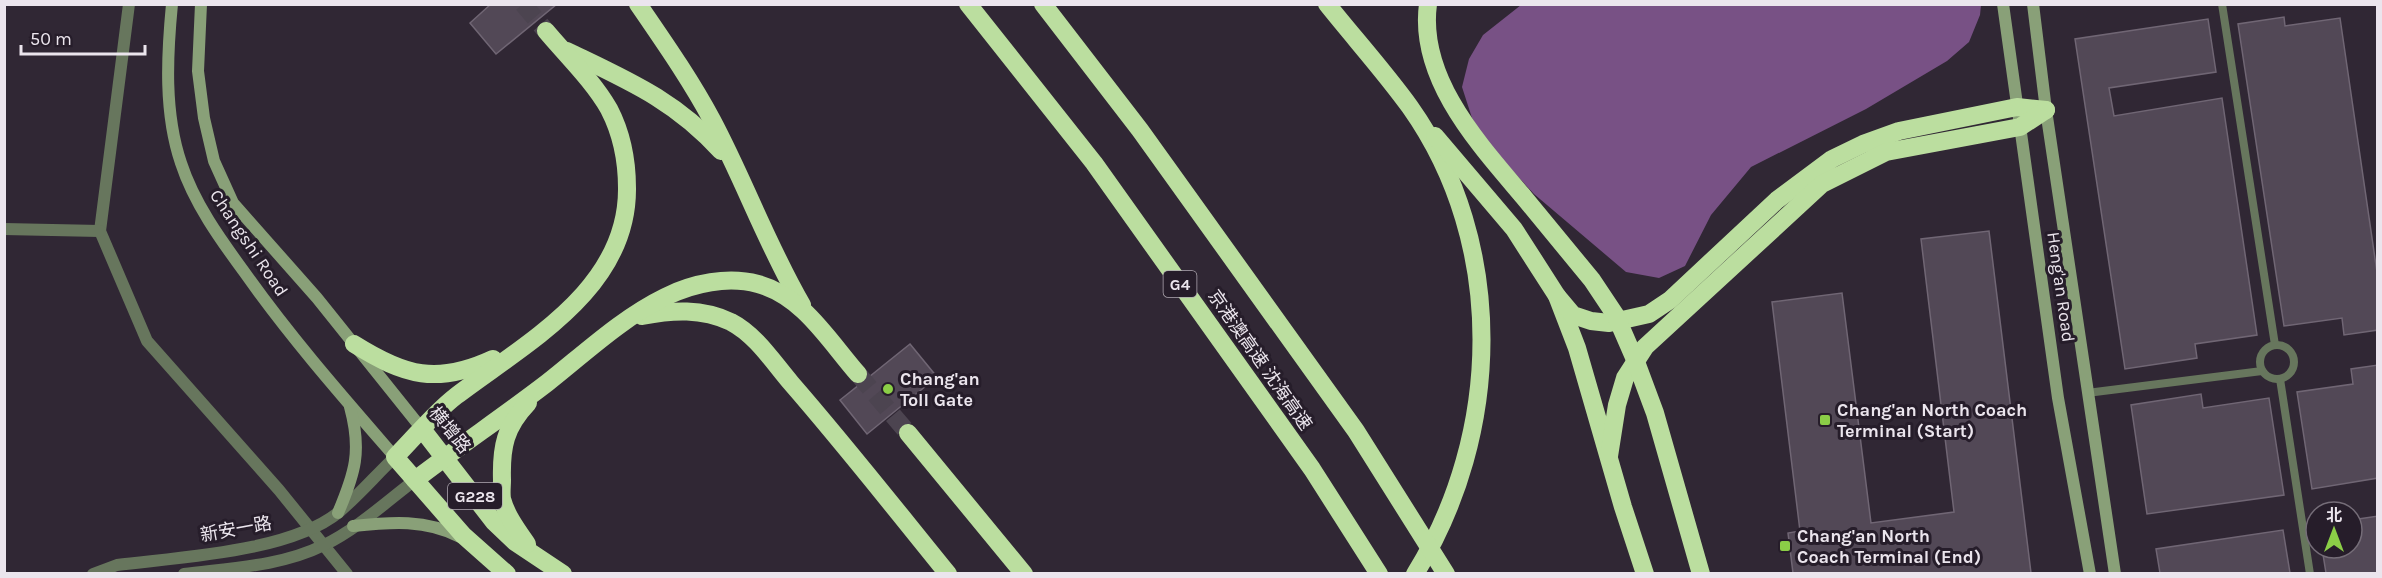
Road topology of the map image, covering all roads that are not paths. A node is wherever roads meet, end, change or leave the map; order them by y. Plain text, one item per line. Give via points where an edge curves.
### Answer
1 (129, 4) edge
2 (172, 4) edge
3 (201, 4) edge
4 (638, 4) edge
5 (968, 4) edge
6 (1043, 4) edge
7 (1327, 4) edge
8 (1428, 4) edge
9 (2003, 4) edge
10 (2032, 4) edge
11 (2222, 4) edge
12 (546, 31) tunnel mouth
13 (560, 47) junction
14 (2017, 106) junction
15 (1410, 108) junction
16 (2046, 110) junction
17 (2020, 127) junction
18 (734, 165) junction
19 (4, 229) edge
20 (99, 231) junction
21 (1557, 296) junction
22 (317, 298) joint
23 (805, 310) junction
24 (631, 317) junction
25 (527, 343) junction
26 (354, 344) junction
27 (2275, 345) junction
28 (2262, 371) junction
29 (858, 374) tunnel mouth
30 (2280, 379) junction
31 (544, 385) junction
32 (2087, 393) junction
33 (349, 403) junction
34 (422, 429) junction
35 (908, 433) tunnel mouth
36 (1610, 456) junction
37 (395, 457) junction
38 (445, 457) junction
39 (415, 480) junction
40 (338, 513) junction
41 (354, 526) junction
42 (310, 528) junction
43 (472, 544) junction
44 (324, 545) junction
45 (535, 556) junction
46 (93, 573) edge
47 (184, 573) edge
48 (347, 573) edge
49 (507, 573) edge
50 (563, 573) edge
51 (948, 573) edge
52 (1024, 573) edge
53 (1379, 573) edge
54 (1415, 573) edge
55 (1446, 573) edge
56 (1645, 573) edge
57 (1701, 573) edge
58 (2090, 573) edge
59 (2115, 573) edge
60 (2310, 573) edge

1 - 20 street
2 - 33 main road, Changshi Road / G228 via 168,86 180,162 194,195 281,324
3 - 22 main road, Changshi Road / G228 via 198,71 214,161 233,203
4 - 18 highway via 682,69
5 - 53 highway, 京港澳高速 沈海高速 / G4 via 1094,163 1312,469
6 - 55 highway, 京港澳高速 沈海高速, bridge via 1140,129 1349,421
7 - 15 highway
8 - 57 highway, bridge via 1426,22 1432,56 1446,92 1479,143 1592,280 1616,316 1655,413
9 - 14 main road, Heng'an Road
10 - 16 main road, Heng'an Road
11 - 27 lane
12 - 13 highway
13 - 18 highway via 644,88 675,108
13 - 25 highway via 608,108 621,137 627,166 627,206 620,239 602,272 576,303
14 - 16 highway
14 - 17 main road, Heng'an Road
14 - 21 highway via 1899,131 1832,159 1777,200 1670,300 1649,314 1609,323 1592,321 1573,315
15 - 21 highway via 1514,229
15 - 54 highway via 1436,153 1468,230 1482,350 1474,429 1463,470 1449,511
16 - 17 highway
16 - 32 main road, Heng'an Road
17 - 36 highway via 1886,152 1822,183 1645,347 1625,378
17 - 58 main road, Heng'an Road via 2058,398
18 - 23 highway via 782,270
19 - 20 street
20 - 42 street via 147,341
21 - 36 highway
22 - 26 main road, 横增路 / G228
23 - 24 highway via 785,295 758,284 726,280 696,285
23 - 29 highway
24 - 31 highway
24 - 51 highway via 700,312 733,323 751,337
25 - 26 highway via 473,368 432,375 400,369
25 - 34 highway via 453,398
26 - 34 main road, 横增路 / G228
27 - 28 lane via 2263,352
27 - 30 lane via 2287,348 2294,359 2291,372
28 - 30 lane
28 - 32 lane
30 - 60 lane
31 - 38 highway
31 - 45 highway via 508,431 501,462 502,498
32 - 59 main road, Heng'an Road
33 - 37 main road, G228
33 - 40 main road via 356,430 356,455 352,479
34 - 37 highway
34 - 38 highway, 横增路 / G228
35 - 52 highway
36 - 56 highway
37 - 39 highway, G228
37 - 40 street, 新安一路
38 - 39 highway
38 - 45 highway, 横增路 / G228 via 494,522
39 - 41 street, 新安一路
39 - 43 highway, G228
40 - 42 street, 新安一路
41 - 43 main road via 422,523 447,530
41 - 44 street, 新安一路
42 - 44 street
42 - 46 street, 新安一路 via 268,544
43 - 49 highway, G228
44 - 47 street, 新安一路 via 273,562
44 - 48 street
45 - 50 highway, 横增路 / G228

